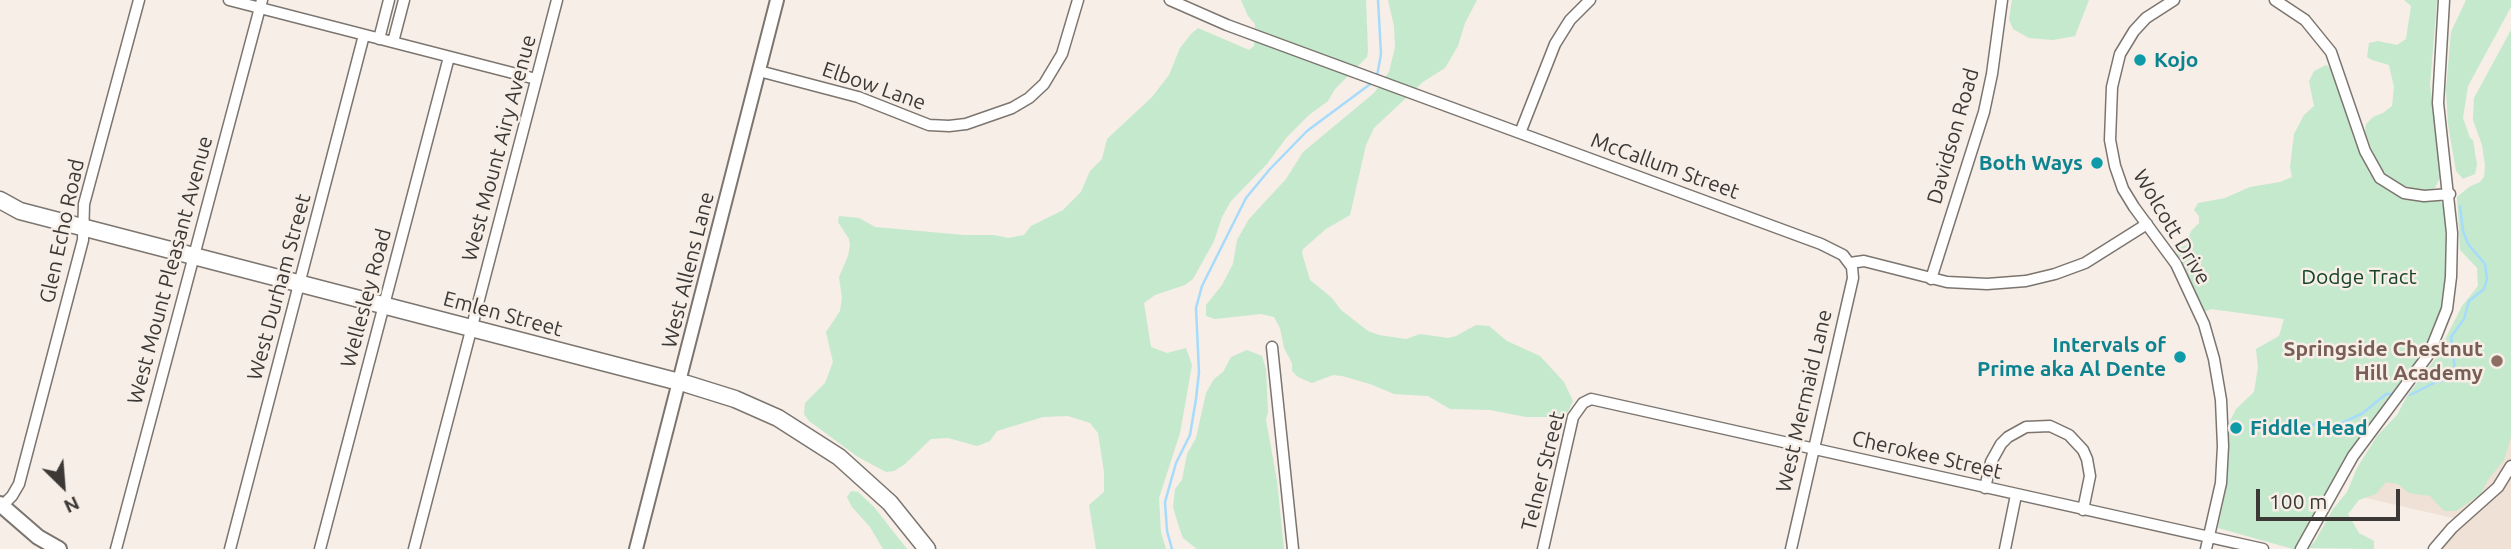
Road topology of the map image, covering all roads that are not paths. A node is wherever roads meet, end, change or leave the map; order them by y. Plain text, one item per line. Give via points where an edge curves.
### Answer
1 (139, 0) edge
2 (229, 0) edge
3 (390, 0) edge
4 (404, 0) edge
5 (557, 0) edge
6 (777, 0) edge
7 (1078, 0) edge
8 (1170, 0) edge
9 (1590, 0) edge
10 (2002, 0) edge
11 (2174, 0) edge
12 (2275, 0) edge
13 (2444, 0) edge
14 (261, 4) edge
15 (364, 35) junction
16 (379, 39) junction
17 (393, 42) junction
18 (449, 57) junction
19 (759, 71) junction
20 (536, 79) junction
21 (1520, 133) junction
22 (2450, 194) junction
23 (0, 200) edge
24 (20, 211) junction
25 (0, 212) edge
26 (2147, 224) junction
27 (83, 227) junction
28 (194, 256) junction
29 (1850, 263) junction
30 (1931, 279) junction
31 (299, 284) junction
32 (384, 306) junction
33 (472, 328) junction
34 (1272, 346) dead end
35 (679, 382) junction
36 (1583, 403) joint
37 (1813, 448) junction
38 (2511, 466) edge
39 (1985, 488) junction
40 (2016, 495) junction
41 (1, 505) edge
42 (2083, 510) junction
43 (2209, 536) junction
44 (59, 549) edge
45 (116, 549) edge
46 (230, 549) edge
47 (320, 549) edge
48 (414, 549) edge
49 (636, 549) edge
50 (927, 549) edge
51 (1293, 549) edge
52 (1543, 549) edge
53 (1791, 549) edge
54 (2005, 549) edge
55 (2206, 549) edge
56 (2263, 549) edge
57 (2301, 549) edge
58 (2434, 549) edge

1 - 27 street, Glen Echo Road via 85,204
2 - 14 street
3 - 16 street
4 - 17 street
5 - 20 street, West Mount Airy Avenue
6 - 19 street, West Allens Lane
7 - 19 street, Elbow Lane via 1062,54 1044,85 1012,108 966,124 929,125 858,97
8 - 21 street, McCallum Street
9 - 21 street via 1555,44
10 - 30 street, Davidson Road via 1984,112
11 - 26 street, Wolcott Drive via 2134,31 2120,54 2113,79 2110,126 2115,166 2129,199
12 - 22 street via 2305,20 2331,52 2365,151 2380,178 2404,193
13 - 22 street via 2439,114
14 - 15 street
14 - 28 street, West Mount Pleasant Avenue
15 - 16 street
15 - 31 street, West Durham Street
16 - 17 street
17 - 18 street
18 - 20 street
18 - 32 street, Wellesley Road
19 - 35 street, West Allens Lane
20 - 33 street, West Mount Airy Avenue
21 - 29 street, McCallum Street via 1821,244
22 - 57 street via 2451,277 2436,340 2353,456
23 - 24 main road, Emlen Street
24 - 25 main road, Emlen Street
24 - 27 main road, Emlen Street
26 - 30 street, McCallum Street via 2101,255 2055,274 1987,284
26 - 43 street, Wolcott Drive via 2176,264 2198,310 2218,380 2224,446
27 - 28 main road, Emlen Street
27 - 41 street, Glen Echo Road via 19,484
28 - 31 main road, Emlen Street
28 - 45 street, West Mount Pleasant Avenue
29 - 30 street, McCallum Street via 1864,261
29 - 37 street, West Mermaid Lane via 1853,278
31 - 32 main road, Emlen Street
31 - 46 street, West Durham Street
32 - 33 main road, Emlen Street
32 - 47 street, Wellesley Road
33 - 35 main road, Emlen Street
33 - 48 street, West Mount Airy Avenue
34 - 51 street
35 - 49 street, West Allens Lane
35 - 50 main road, Emlen Street via 749,405 820,443 878,491
36 - 37 street, Cherokee Street via 1598,400
36 - 52 street, Telner Street via 1573,417
37 - 39 street, Cherokee Street
37 - 53 street, West Mermaid Lane
38 - 58 street via 2498,487
39 - 40 street, Cherokee Street
39 - 42 street via 1991,462 2008,437 2026,427 2050,426 2069,435 2087,458 2090,476
40 - 42 street, Cherokee Street
40 - 54 street
41 - 44 main road
42 - 43 street, Cherokee Street
43 - 55 street, Wolcott Drive
43 - 56 street, Cherokee Street

